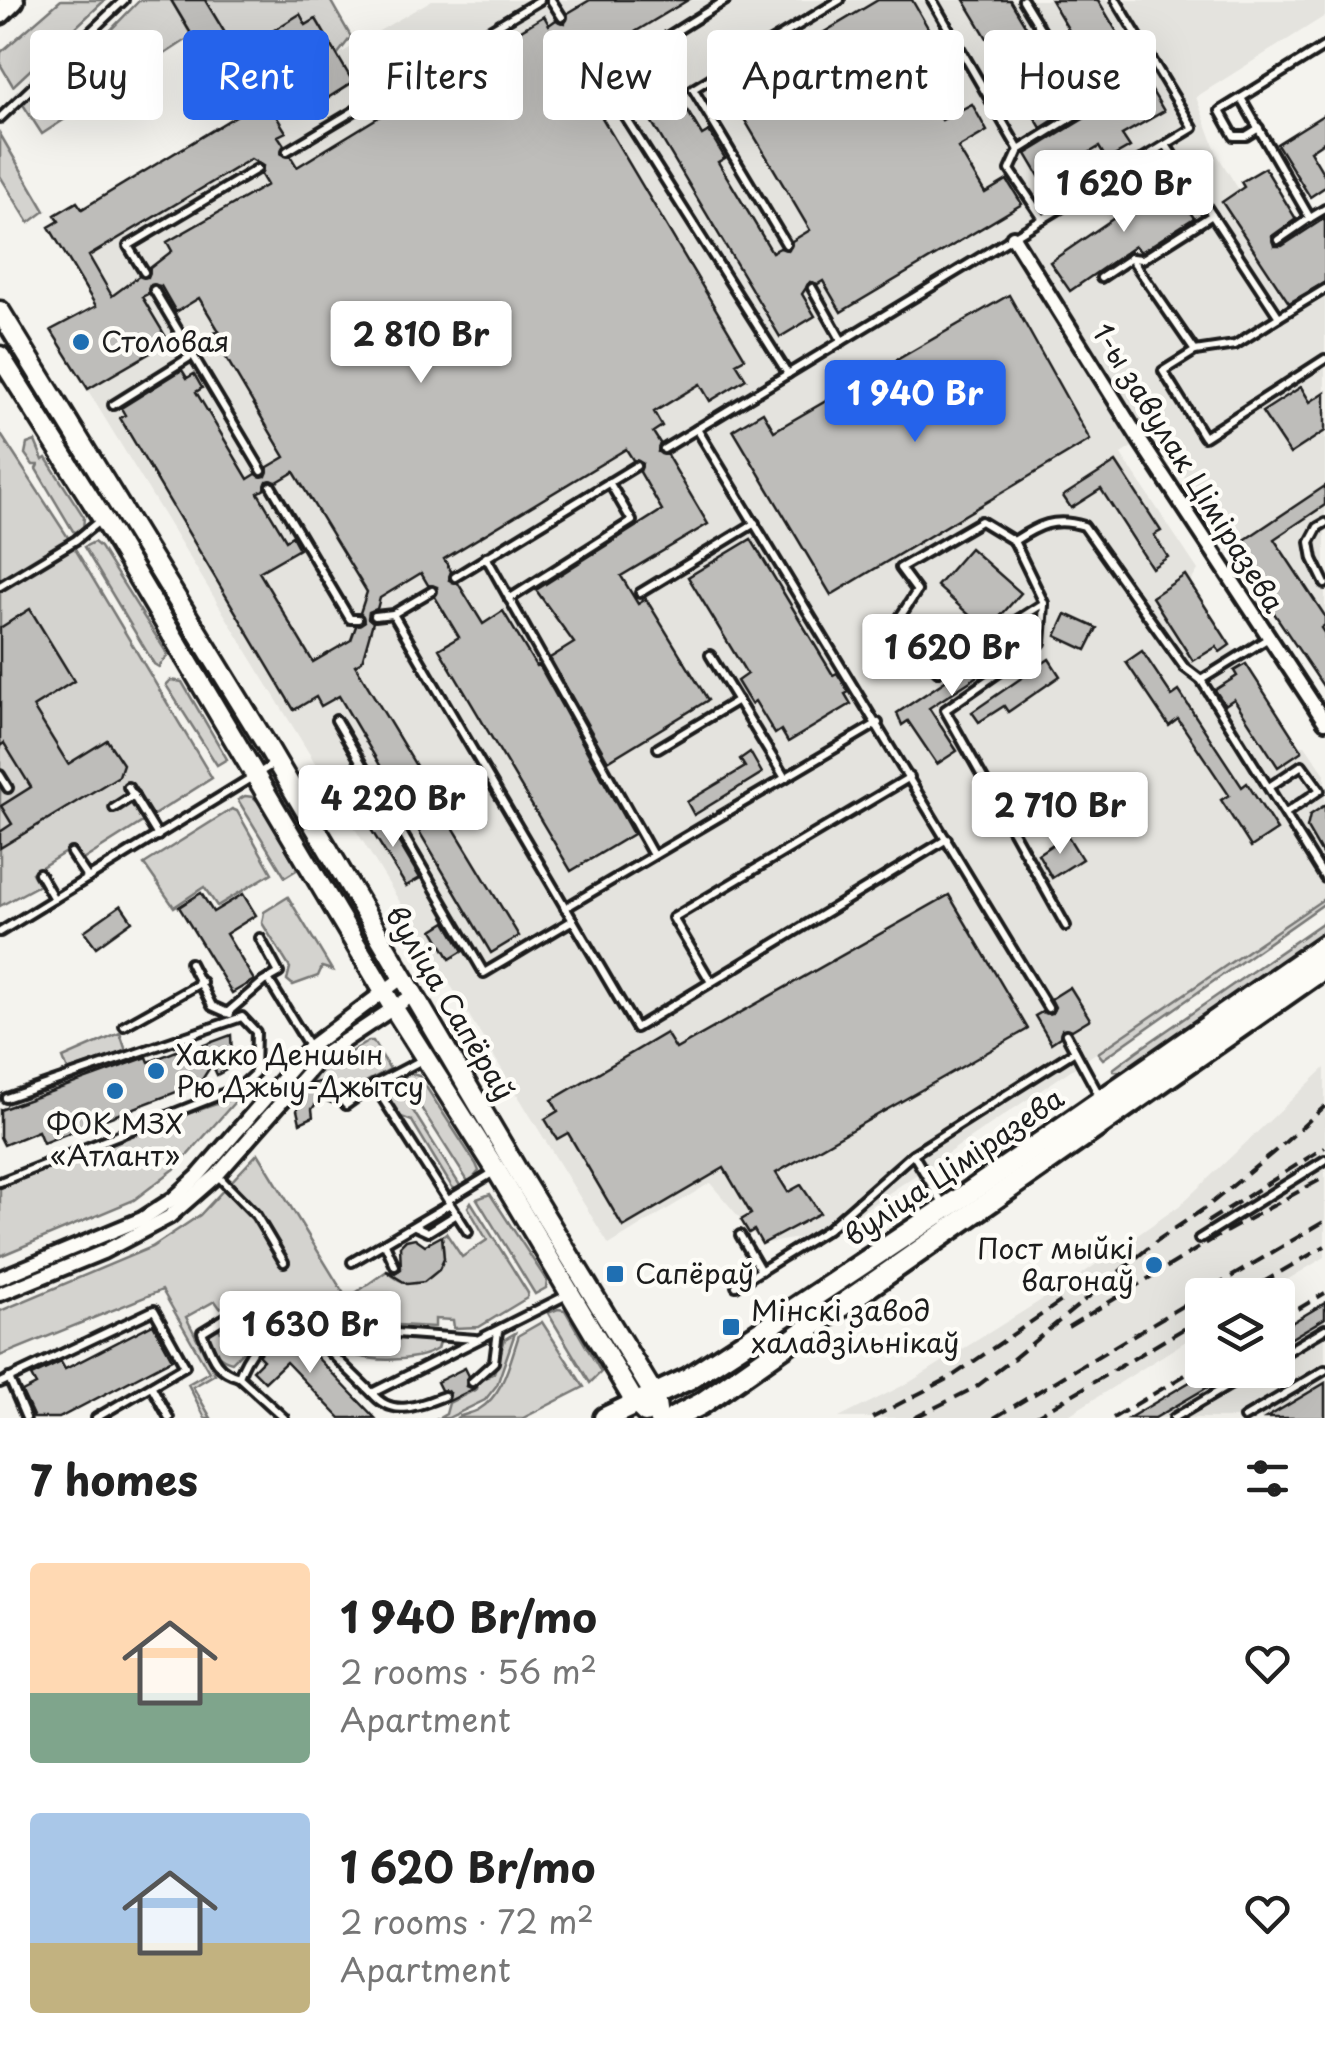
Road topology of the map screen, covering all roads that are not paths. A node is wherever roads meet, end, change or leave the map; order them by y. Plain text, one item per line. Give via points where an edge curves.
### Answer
1 (13, 0) edge
2 (124, 0) edge
3 (540, 0) edge
4 (551, 0) edge
5 (726, 0) edge
6 (840, 0) edge
7 (932, 0) edge
8 (1023, 0) edge
9 (1116, 0) edge
10 (0, 13) edge
11 (562, 17) dead end
12 (678, 30) edge
13 (1325, 46) edge
14 (1241, 98) junction
15 (0, 118) edge
16 (628, 120) edge
17 (1259, 128) junction
18 (1166, 145) junction
19 (1019, 150) junction
20 (287, 151) dead end
21 (257, 169) dead end
22 (1325, 209) edge
23 (1212, 215) junction
24 (1310, 218) junction
25 (1043, 219) junction
26 (1013, 237) junction
27 (1278, 240) dead end
28 (786, 244) dead end
29 (1131, 258) junction
30 (144, 272) dead end
31 (1101, 278) dead end
32 (812, 288) dead end
33 (1325, 289) edge
34 (154, 290) dead end
35 (0, 311) edge
36 (1279, 317) junction
37 (842, 341) junction
38 (1195, 351) junction
39 (193, 355) junction
40 (0, 356) edge
41 (1325, 359) edge
42 (788, 374) junction
43 (113, 405) dead end
44 (697, 429) junction
45 (664, 449) dead end
46 (636, 466) dead end
47 (262, 471) dead end
48 (610, 482) junction
49 (271, 486) dead end
50 (103, 518) junction
51 (754, 523) junction
52 (1325, 523) edge
53 (1014, 541) junction
54 (486, 557) junction
55 (455, 577) dead end
56 (1325, 584) edge
57 (0, 586) edge
58 (432, 592) dead end
59 (640, 592) dead end
60 (509, 598) junction
61 (1044, 604) junction
62 (393, 614) junction
63 (375, 616) dead end
64 (358, 618) dead end
65 (1268, 638) junction
66 (710, 655) dead end
67 (1201, 680) junction
68 (738, 700) junction
69 (336, 720) dead end
70 (1325, 722) edge
71 (878, 723) junction
72 (658, 748) dead end
73 (276, 763) junction
74 (0, 775) edge
75 (256, 775) junction
76 (910, 777) junction
77 (784, 778) junction
78 (128, 787) dead end
79 (1269, 787) junction
80 (8, 788) dead end
81 (134, 795) junction
82 (114, 808) dead end
83 (1286, 813) junction
84 (158, 836) junction
85 (948, 839) junction
86 (72, 853) dead end
87 (653, 856) junction
88 (38, 872) dead end
89 (88, 878) junction
90 (1325, 878) edge
91 (54, 899) junction
92 (566, 908) junction
93 (573, 920) junction
94 (1066, 926) dead end
95 (0, 932) edge
96 (260, 938) dead end
97 (1325, 945) edge
98 (190, 963) dead end
99 (1325, 967) edge
100 (402, 977) junction
101 (268, 979) junction
102 (202, 982) junction
103 (711, 982) junction
104 (384, 989) junction
105 (413, 995) junction
106 (393, 1008) junction
107 (1048, 1008) dead end
108 (227, 1013) junction
109 (242, 1017) junction
110 (124, 1026) dead end
111 (1066, 1034) dead end
112 (1076, 1051) junction
113 (314, 1053) junction
114 (425, 1058) junction
115 (293, 1075) junction
116 (374, 1086) junction
117 (6, 1098) dead end
118 (342, 1100) dead end
119 (1107, 1109) junction
120 (913, 1154) junction
121 (1325, 1160) edge
122 (497, 1171) junction
123 (217, 1175) junction
124 (0, 1182) edge
125 (449, 1202) junction
126 (946, 1208) junction
127 (457, 1214) junction
128 (417, 1224) junction
129 (468, 1232) dead end
130 (740, 1235) dead end
131 (1199, 1239) dead end
132 (385, 1244) junction
133 (284, 1262) dead end
134 (352, 1262) dead end
135 (395, 1266) dead end
136 (761, 1271) junction
137 (0, 1278) edge
138 (736, 1286) dead end
139 (570, 1293) junction
140 (0, 1294) edge
141 (232, 1326) dead end
142 (316, 1327) junction
143 (1325, 1329) edge
144 (498, 1330) junction
145 (476, 1339) junction
146 (1295, 1347) edge
147 (1325, 1370) edge
148 (239, 1377) junction
149 (9, 1378) junction
150 (472, 1382) dead end
151 (0, 1383) edge
152 (152, 1387) junction
153 (1225, 1388) edge
154 (372, 1394) junction
155 (444, 1396) dead end
156 (650, 1409) edge
157 (26, 1418) edge
158 (96, 1418) edge
159 (169, 1418) edge
160 (284, 1418) edge
161 (606, 1418) edge
162 (674, 1418) edge
163 (1174, 1418) edge
164 (1244, 1418) edge

1 - 10 main road
2 - 15 lane
3 - 20 lane
4 - 11 lane
5 - 12 lane
6 - 28 lane via 693,88
7 - 19 lane
8 - 19 lane via 1088,107
9 - 18 lane via 1193,128
13 - 14 lane
14 - 17 lane
14 - 17 lane via 1220,110 1234,136
16 - 42 lane
17 - 24 lane
18 - 23 lane
18 - 25 lane
19 - 25 lane via 1010,170
21 - 30 lane via 128,246
22 - 24 lane
23 - 29 lane via 1143,259
23 - 36 lane
24 - 27 lane
25 - 26 lane
26 - 37 lane
26 - 65 street, 1-ы завулак Ціміразева
29 - 31 lane
29 - 38 lane
32 - 37 lane
33 - 36 lane
34 - 39 lane
35 - 73 main road, вуліца Сапёраў
36 - 38 lane via 1236,345
37 - 42 lane
38 - 41 lane via 1163,371 1204,437
39 - 43 lane
39 - 47 lane
40 - 50 main road, вуліца Сапёраў
42 - 44 lane
44 - 45 lane
44 - 51 lane
46 - 48 lane
48 - 54 lane
48 - 60 lane via 632,521
49 - 64 lane via 350,620
50 - 57 lane
50 - 75 main road, вуліца Сапёраў
51 - 59 lane
51 - 71 lane
52 - 56 lane via 1310,542
53 - 61 lane
53 - 61 lane via 980,521 900,568 916,591 894,626 938,672
53 - 67 lane via 1044,522 1084,526 1184,667
54 - 55 lane
54 - 60 lane
58 - 62 lane
60 - 87 lane
61 - 94 lane via 1041,642 945,710
62 - 63 lane
62 - 92 lane
65 - 67 lane
65 - 70 street, 1-ы завулак Ціміразева
66 - 68 lane
67 - 79 lane
68 - 72 lane
68 - 77 lane
69 - 93 lane via 484,973
71 - 76 lane
71 - 77 lane
73 - 75 lane
73 - 100 main road, вуліца Сапёраў
74 - 80 lane
75 - 84 lane
75 - 104 main road, вуліца Сапёраў
76 - 85 lane
76 - 103 lane via 673,918
77 - 87 lane
78 - 81 lane
79 - 83 lane
79 - 83 lane via 1302,765 1320,790
81 - 82 lane
81 - 84 lane
83 - 90 lane
84 - 89 lane
85 - 103 lane
85 - 107 lane
86 - 89 lane
87 - 92 lane
88 - 91 lane
89 - 91 lane
91 - 95 lane
92 - 93 lane
93 - 103 lane via 636,1028
96 - 101 lane via 279,972
97 - 119 main road, вуліца Ціміразева
98 - 102 lane
99 - 119 main road, вуліца Ціміразева
100 - 104 street
100 - 105 main road, вуліца Сапёраў
101 - 108 lane
101 - 113 lane
102 - 108 lane via 212,1006
102 - 110 lane
104 - 106 main road, вуліца Сапёраў
104 - 113 street
105 - 106 street
105 - 156 main road, вуліца Сапёраў
106 - 113 street
106 - 114 main road, вуліца Сапёраў
108 - 109 lane
109 - 117 lane
109 - 124 lane via 254,1026 258,1042 254,1073 240,1088
111 - 112 lane
112 - 119 lane
112 - 120 lane
113 - 115 street
114 - 116 lane
114 - 122 main road, вуліца Сапёраў
115 - 123 street
115 - 137 street via 173,1199 126,1226
116 - 118 lane via 346,1105
116 - 125 lane
119 - 126 main road, вуліца Ціміразева
119 - 162 main road, вуліца Ціміразева
120 - 126 lane
120 - 136 lane via 828,1229
121 - 131 lane
122 - 125 lane
122 - 139 main road, вуліца Сапёраў
123 - 133 lane via 256,1215
123 - 140 street via 140,1234
125 - 127 lane
125 - 128 lane
126 - 156 main road, вуліца Ціміразева
127 - 128 lane via 428,1232
127 - 129 lane
128 - 132 lane
130 - 136 lane
132 - 134 lane
132 - 135 lane
136 - 138 lane
139 - 144 lane
139 - 156 main road, вуліца Сапёраў
141 - 148 lane via 228,1316 202,1332 216,1364
142 - 145 lane
142 - 148 lane via 283,1322 245,1358
142 - 154 lane via 330,1352
143 - 146 lane
144 - 145 lane
144 - 150 lane via 494,1362
145 - 154 lane
147 - 164 lane
148 - 160 lane
149 - 151 lane
149 - 152 lane via 154,1310 185,1366
149 - 157 lane
152 - 158 lane
152 - 159 lane
153 - 163 lane
154 - 155 lane via 388,1408 411,1410
156 - 161 main road, вуліца Ціміразева

